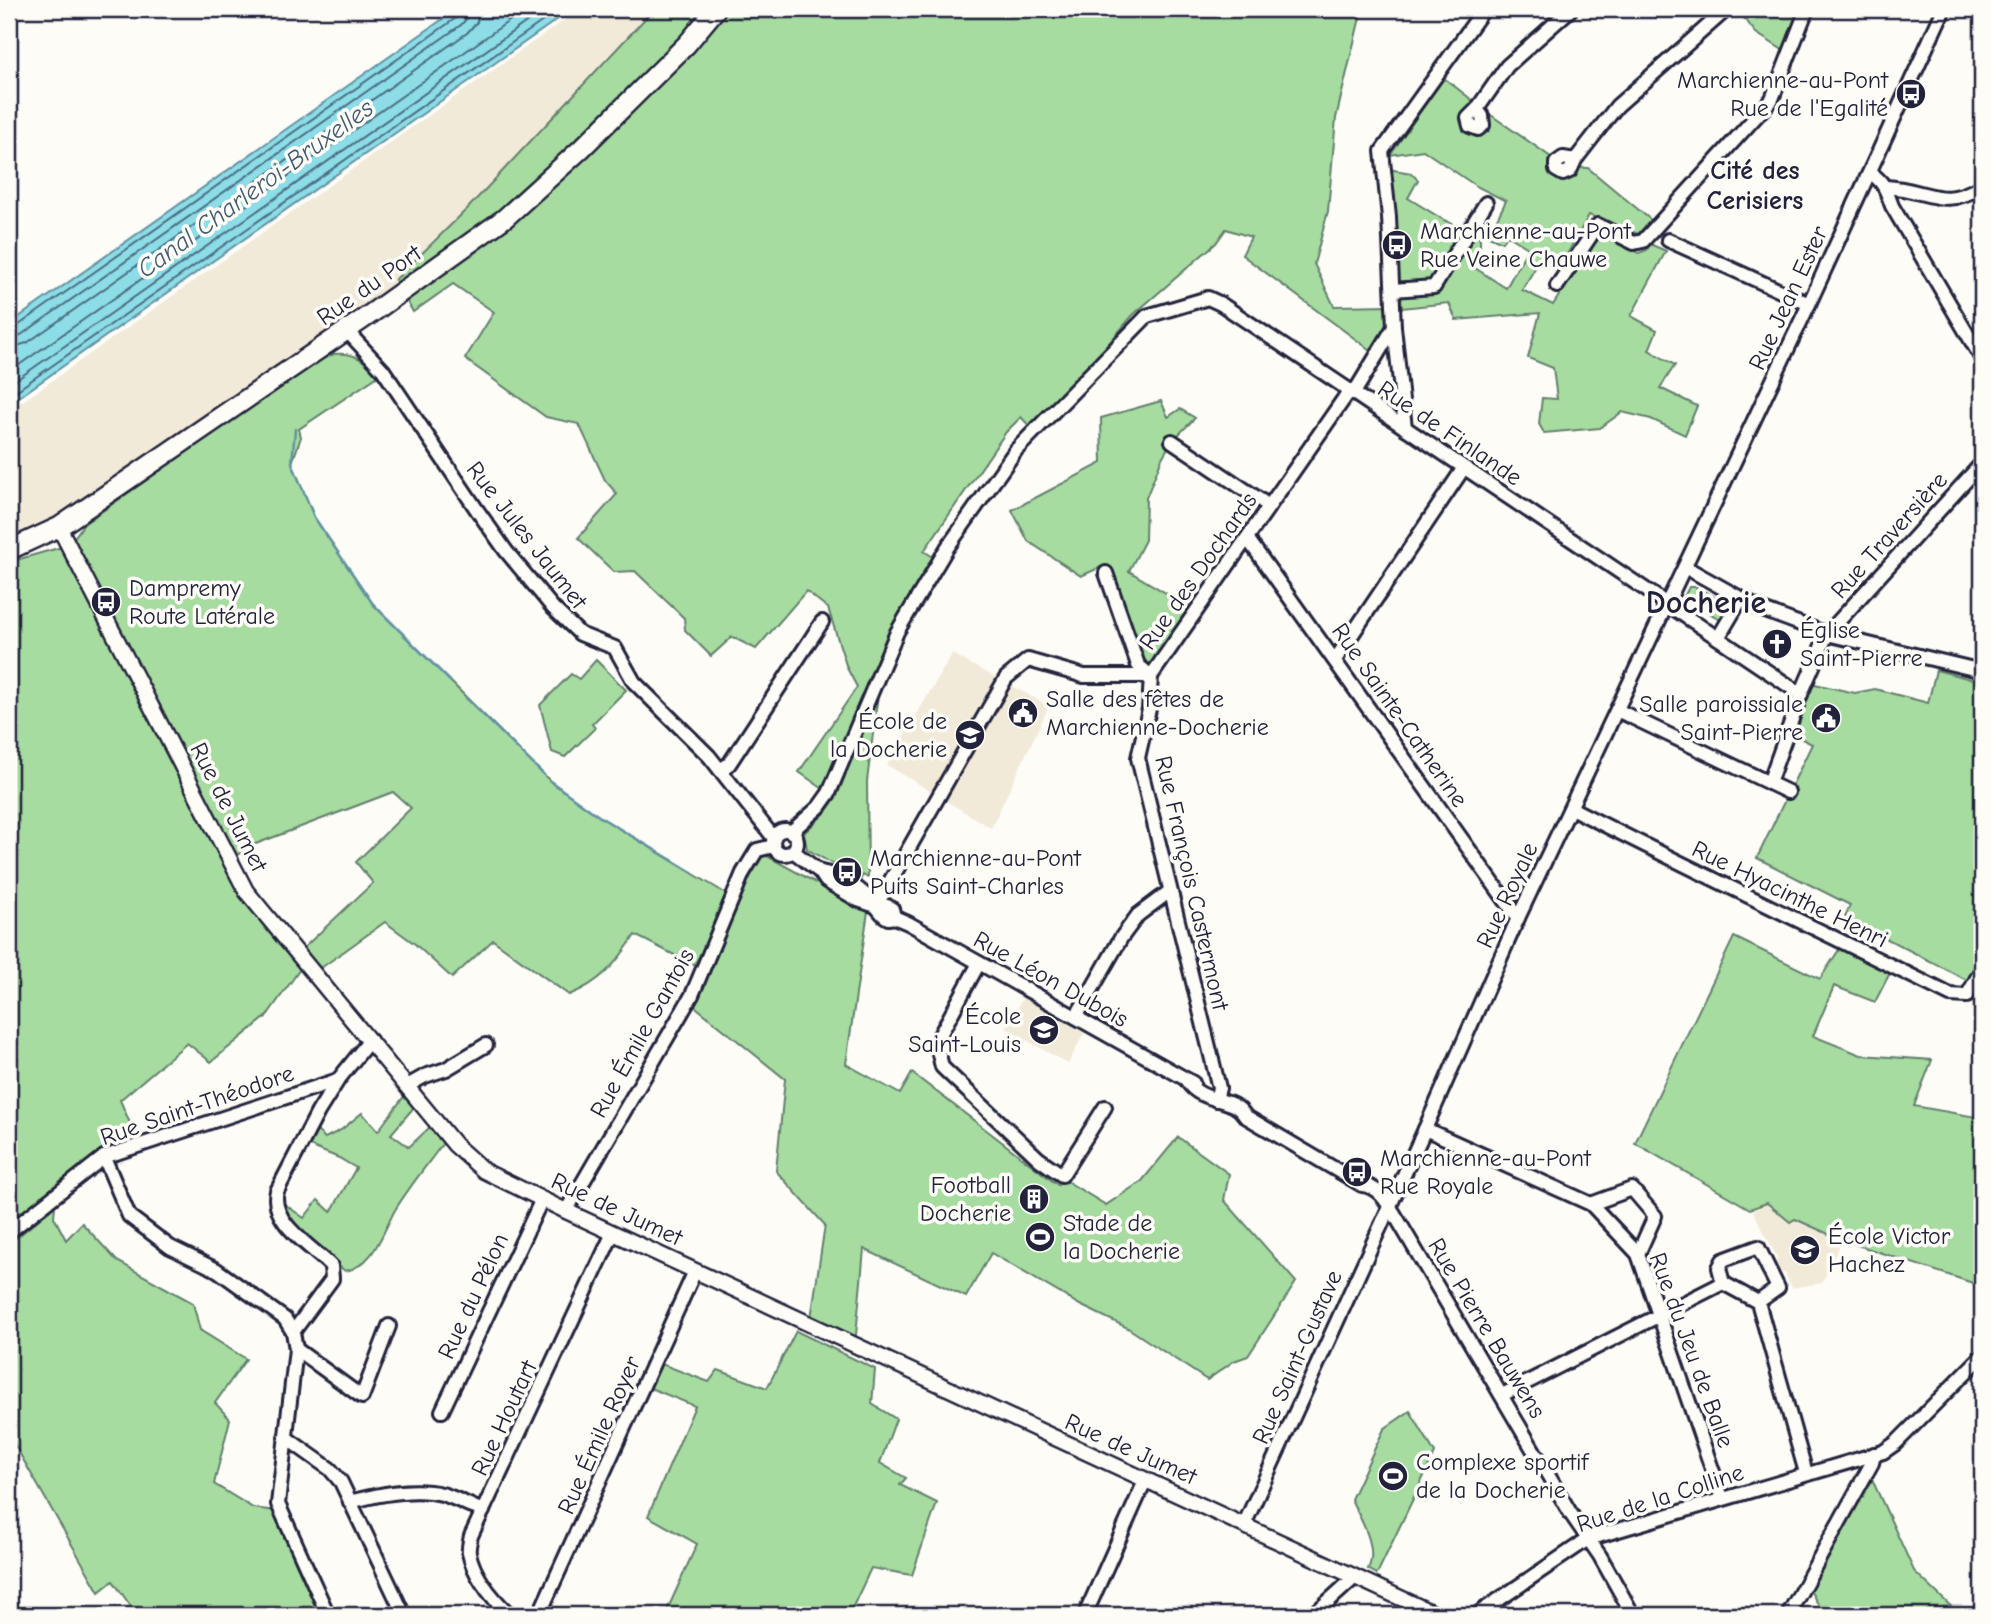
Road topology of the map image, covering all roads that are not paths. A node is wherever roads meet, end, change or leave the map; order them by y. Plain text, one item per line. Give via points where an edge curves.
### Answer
1 (716, 9) edge
2 (1484, 9) edge
3 (1571, 9) edge
4 (1727, 9) edge
5 (1807, 9) edge
6 (1944, 9) edge
7 (1477, 109) dead end
8 (1574, 160) dead end
9 (1870, 173) junction
10 (1982, 186) edge
11 (1886, 187) junction
12 (1486, 203) dead end
13 (1668, 240) dead end
14 (1557, 286) dead end
15 (1392, 290) junction
16 (1809, 304) junction
17 (1394, 327) junction
18 (346, 330) junction
19 (1982, 359) edge
20 (1352, 391) junction
21 (1405, 428) junction
22 (1172, 441) dead end
23 (1982, 463) edge
24 (1463, 469) junction
25 (1269, 506) junction
26 (59, 527) junction
27 (1247, 538) junction
28 (9, 550) edge
29 (1685, 568) junction
30 (1106, 573) dead end
31 (1741, 599) junction
32 (1668, 604) junction
33 (822, 622) dead end
34 (1827, 634) junction
35 (1718, 638) junction
36 (1335, 660) junction
37 (1982, 671) edge
38 (1151, 676) junction
39 (1801, 694) junction
40 (1617, 710) junction
41 (720, 770) junction
42 (1769, 783) junction
43 (1788, 792) dead end
44 (1571, 808) junction
45 (791, 832) junction
46 (774, 842) junction
47 (793, 851) junction
48 (1170, 891) junction
49 (876, 906) junction
50 (1518, 918) junction
51 (979, 963) junction
52 (1982, 969) edge
53 (1076, 1017) junction
54 (370, 1040) junction
55 (486, 1045) dead end
56 (338, 1080) junction
57 (407, 1086) junction
58 (1216, 1100) junction
59 (1105, 1107) dead end
60 (1424, 1129) junction
61 (104, 1157) junction
62 (542, 1199) junction
63 (1591, 1204) junction
64 (1388, 1206) junction
65 (566, 1211) junction
66 (9, 1232) edge
67 (614, 1233) junction
68 (1637, 1254) junction
69 (695, 1271) junction
70 (1723, 1283) junction
71 (1758, 1302) junction
72 (1659, 1315) junction
73 (389, 1326) dead end
74 (293, 1332) junction
75 (296, 1349) junction
76 (1982, 1356) edge
77 (1502, 1395) junction
78 (442, 1411) dead end
79 (285, 1437) junction
80 (1874, 1454) junction
81 (1806, 1473) junction
82 (1145, 1481) junction
83 (1722, 1498) junction
84 (350, 1502) junction
85 (483, 1511) junction
86 (1244, 1525) junction
87 (1588, 1539) junction
88 (1354, 1578) junction
89 (328, 1615) edge
90 (404, 1615) edge
91 (509, 1615) edge
92 (539, 1615) edge
93 (1085, 1615) edge
94 (1313, 1615) edge
95 (1437, 1615) edge
96 (1476, 1615) edge
97 (1633, 1615) edge
98 (1788, 1615) edge

1 - 18 main road, Rue du Port via 581,149 505,218
2 - 15 street via 1382,151
3 - 7 street via 1507,66
4 - 8 street via 1618,106
5 - 14 street via 1772,99 1763,109 1643,241 1634,243 1598,225
6 - 9 street, Rue Jean Ester
9 - 11 street
9 - 16 street, Rue Jean Ester
10 - 11 street via 1946,199
11 - 19 street via 1892,206
12 - 15 street via 1434,287
13 - 16 street
15 - 17 street
16 - 29 street, Rue Jean Ester
17 - 20 street, Rue des Dochards
17 - 21 street
18 - 26 main road, Rue du Port
18 - 41 street, Rue Jules Jaumet via 383,370 506,551 553,608 580,634 615,648 634,682
20 - 21 street, Rue de Finlande
20 - 25 street, Rue des Dochards
20 - 45 street, Rue de Finlande via 1208,298 1147,316 1016,450 947,548 897,632 829,793
21 - 24 street, Rue de Finlande
22 - 25 street
23 - 34 street, Rue Traversière
24 - 32 street, Rue de Finlande
24 - 36 street
25 - 27 street, Rue des Dochards
26 - 28 main road, Rue du Port
26 - 54 street, Rue de Jumet via 246,891
27 - 36 street, Rue Sainte-Catherine
27 - 38 street, Rue des Dochards
29 - 31 street
29 - 32 street, Rue Jean Ester
30 - 38 street via 1138,665
31 - 34 street
31 - 35 street
32 - 35 street, Rue de Finlande
32 - 40 street, Rue Royale
33 - 41 street via 729,764
34 - 37 street
34 - 39 street, Rue Traversière
35 - 39 street, Rue de Finlande
36 - 50 street, Rue Sainte-Catherine
38 - 48 street, Rue François Castermont via 1138,758
38 - 49 street, Rue des Dochards via 1084,676 1028,660 1006,678
39 - 42 street, Rue Traversière
40 - 42 street
40 - 44 street, Rue Royale
41 - 46 street, Rue Jules Jaumet
42 - 43 street
44 - 50 street, Rue Royale
44 - 52 street, Rue Hyacinthe Henri via 1950,995 1967,996
45 - 46 street via 782,830
45 - 47 street via 797,840
46 - 47 street via 783,854
46 - 65 street, Rue Émile Gantois via 757,850 743,873 692,995
47 - 49 street, Rue Léon Dubois via 826,881
48 - 53 street via 1138,915
48 - 58 street, Rue François Castermont via 1219,1088
49 - 51 street, Rue Léon Dubois via 888,918 894,917
50 - 60 street, Rue Royale
51 - 53 street, Rue Léon Dubois
51 - 59 street via 940,1035 942,1067 1062,1175
53 - 58 street, Rue Léon Dubois via 1187,1081 1193,1091
54 - 56 street, Rue Saint-Théodore
54 - 57 street, Rue de Jumet
55 - 57 street
56 - 61 street, Rue Saint-Théodore
56 - 74 street, Rue Saint-Théodore via 275,1199 282,1220 333,1271 332,1279
57 - 62 street, Rue de Jumet via 471,1161
58 - 64 street, Rue Léon Dubois via 1242,1111
60 - 63 street, Rue du Jeu de Balle
60 - 64 street, Rue Royale
61 - 66 street, Rue Saint-Théodore
61 - 74 street via 129,1216 170,1247 228,1278 285,1320
62 - 65 street, Rue de Jumet
62 - 78 street, Rue du Pélon
63 - 68 street, Rue du Jeu de Balle
63 - 68 street via 1632,1189 1655,1216
64 - 77 street, Rue Pierre Bauwens
64 - 86 street, Rue Saint-Gustave
65 - 67 street, Rue de Jumet
67 - 69 street, Rue de Jumet
67 - 85 street, Rue Houtart
68 - 72 street, Rue du Jeu de Balle
69 - 82 street, Rue de Jumet
69 - 92 street, Rue Émile Royer
70 - 71 street
70 - 71 street via 1719,1268 1723,1260 1758,1247 1778,1288
70 - 72 street
71 - 81 street
72 - 77 street
72 - 83 street, Rue du Jeu de Balle
73 - 75 street via 362,1396
74 - 75 street
75 - 79 street
76 - 80 street, Rue de la Colline via 1896,1443
77 - 87 street, Rue Pierre Bauwens
79 - 84 street via 330,1469
79 - 89 street via 278,1504
80 - 81 street, Rue de la Colline
80 - 98 street
81 - 83 street, Rue de la Colline
82 - 86 street, Rue de Jumet
82 - 93 street
83 - 87 street, Rue de la Colline
84 - 85 street via 381,1494 429,1492
84 - 90 street
85 - 91 street, Rue Houtart via 468,1551 490,1596
86 - 88 street, Rue de Jumet
87 - 96 street, Rue de la Colline
87 - 97 street, Rue Pierre Bauwens
88 - 94 street
88 - 95 street, Rue de Jumet

